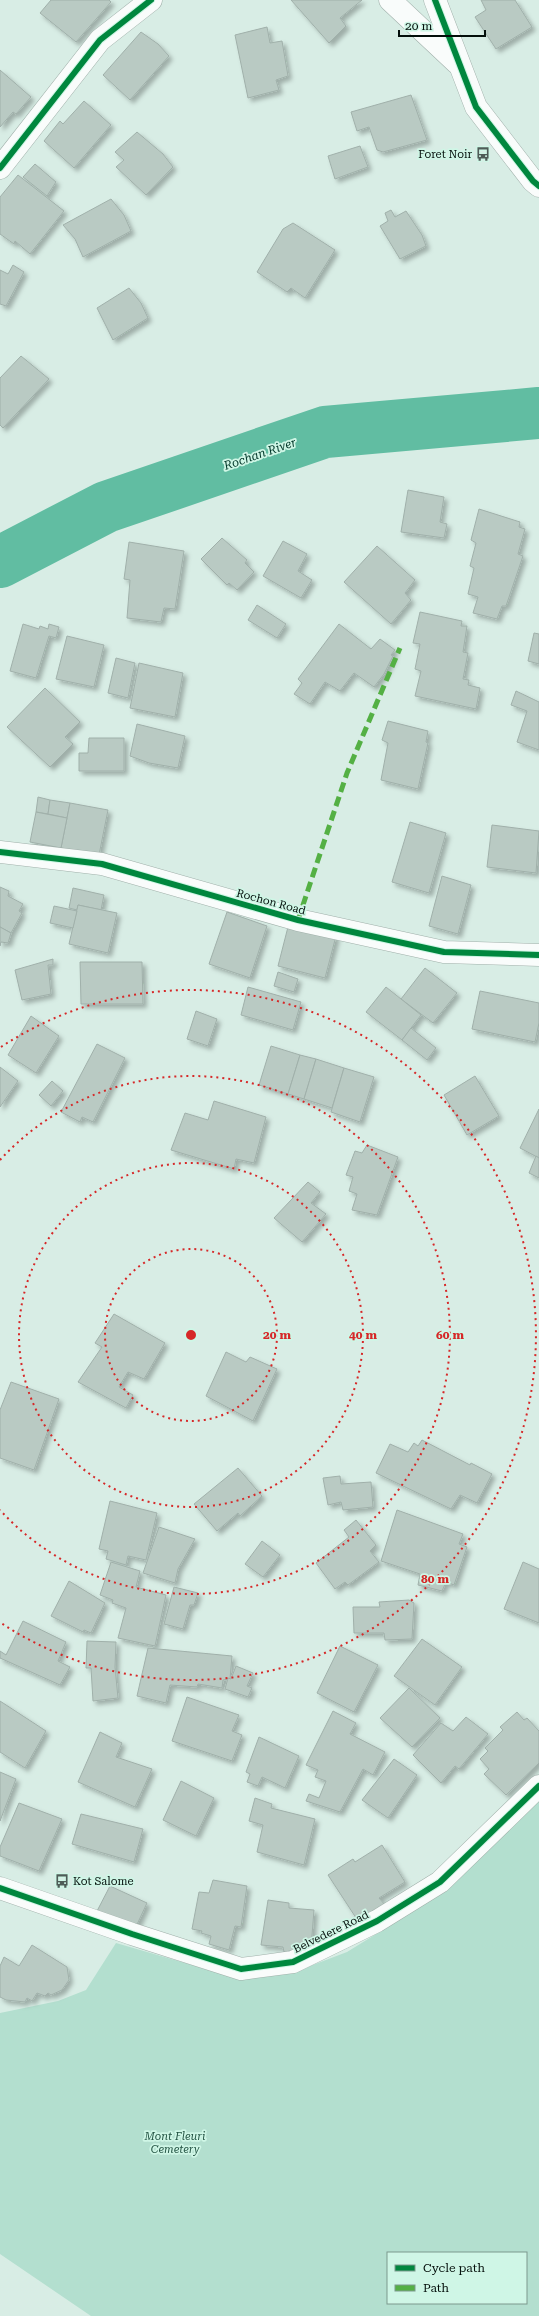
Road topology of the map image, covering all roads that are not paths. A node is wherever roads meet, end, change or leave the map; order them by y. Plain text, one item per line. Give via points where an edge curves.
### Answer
1 (151, 0) edge
2 (390, 0) edge
3 (435, 0) edge
4 (460, 67) junction
5 (0, 168) edge
6 (539, 186) edge
7 (0, 852) edge
8 (539, 955) edge
9 (539, 1786) edge
10 (0, 1888) edge

1 - 5 street via 100,40
2 - 4 street
3 - 4 street
4 - 6 street via 476,107
7 - 8 street, Rochon Road via 102,864 298,920 444,952
9 - 10 street, Belvedere Road via 440,1882 377,1922 293,1962 241,1968 132,1934

